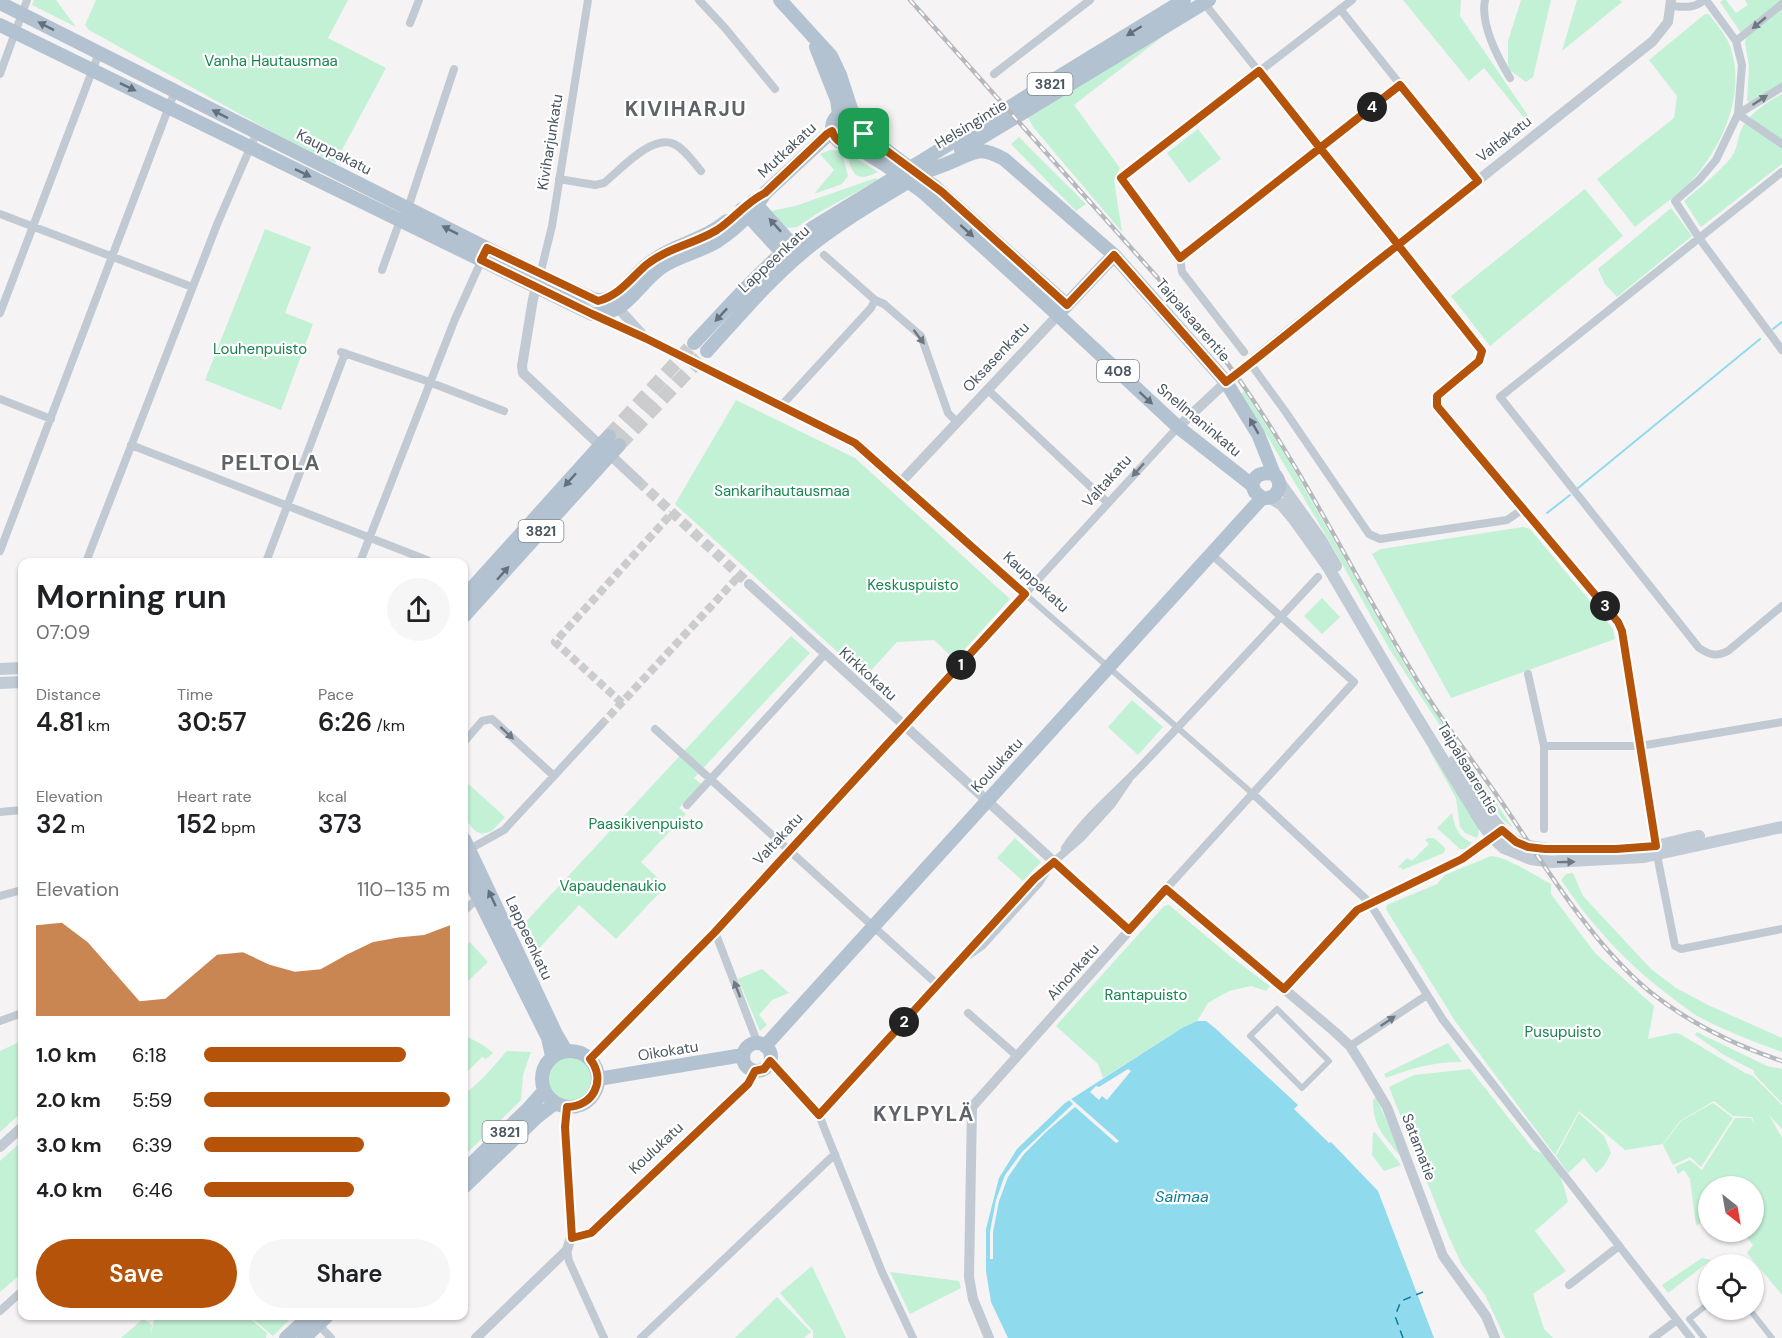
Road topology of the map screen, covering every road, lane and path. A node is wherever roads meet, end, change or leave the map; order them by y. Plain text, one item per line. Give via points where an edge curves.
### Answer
1 (27, 0) edge
2 (419, 0) edge
3 (588, 0) edge
4 (699, 0) edge
5 (780, 0) edge
6 (1090, 0) edge
7 (1184, 0) edge
8 (1352, 0) edge
9 (1485, 0) edge
10 (1705, 0) edge
11 (1205, 1) edge
12 (0, 3) edge
13 (1671, 3) edge
14 (1782, 4) edge
15 (1342, 8) junction
16 (22, 14) junction
17 (410, 23) dead end
18 (0, 25) edge
19 (15, 32) junction
20 (1736, 40) junction
21 (99, 53) junction
22 (454, 69) dead end
23 (93, 70) junction
24 (1259, 71) junction
25 (0, 74) edge
26 (994, 74) dead end
27 (1510, 78) dead end
28 (1400, 85) junction
29 (1782, 87) edge
30 (775, 89) dead end
31 (175, 91) junction
32 (169, 107) junction
33 (845, 113) junction
34 (1738, 114) junction
35 (1000, 127) junction
36 (832, 131) junction
37 (257, 132) junction
38 (864, 134) junction
39 (852, 144) junction
40 (1782, 144) edge
41 (250, 147) junction
42 (1320, 148) junction
43 (1004, 159) junction
44 (892, 163) junction
45 (701, 171) dead end
46 (924, 172) junction
47 (1782, 172) edge
48 (559, 179) junction
49 (1478, 181) junction
50 (898, 182) junction
51 (753, 204) junction
52 (0, 214) edge
53 (405, 215) junction
54 (33, 227) junction
55 (1699, 238) junction
56 (1398, 245) junction
57 (791, 253) junction
58 (484, 254) junction
59 (825, 255) dead end
60 (1114, 255) junction
61 (112, 257) junction
62 (1180, 258) junction
63 (382, 270) dead end
64 (538, 281) junction
65 (192, 287) junction
66 (875, 300) junction
67 (598, 301) joint
68 (615, 308) junction
69 (1062, 310) junction
70 (0, 313) edge
71 (645, 338) junction
72 (694, 343) tunnel mouth
73 (1782, 350) edge
74 (707, 351) tunnel mouth
75 (1244, 352) dead end
76 (1253, 367) junction
77 (429, 382) junction
78 (1226, 382) junction
79 (987, 390) junction
80 (0, 399) edge
81 (781, 406) junction
82 (504, 411) dead end
83 (51, 419) junction
84 (957, 422) junction
85 (1178, 427) junction
86 (131, 445) junction
87 (610, 445) junction
88 (1277, 478) junction
89 (638, 482) tunnel mouth
90 (901, 482) junction
91 (1259, 496) junction
92 (1108, 503) junction
93 (288, 506) junction
94 (1523, 509) junction
95 (370, 537) junction
96 (0, 551) edge
97 (1211, 554) junction
98 (88, 558) edge
99 (268, 558) edge
100 (362, 558) edge
101 (422, 558) edge
102 (1318, 577) dead end
103 (748, 584) tunnel mouth
104 (468, 593) edge
105 (1025, 594) junction
106 (1782, 606) edge
107 (468, 611) edge
108 (1281, 616) junction
109 (824, 655) junction
110 (18, 668) edge
111 (1108, 668) junction
112 (0, 669) edge
113 (1528, 674) dead end
114 (18, 682) edge
115 (0, 683) edge
116 (1782, 722) edge
117 (601, 725) tunnel mouth
118 (904, 726) junction
119 (1178, 728) junction
120 (655, 729) dead end
121 (468, 737) edge
122 (1544, 746) junction
123 (1640, 746) junction
124 (554, 776) junction
125 (711, 779) junction
126 (1252, 794) junction
127 (987, 801) junction
128 (687, 805) dead end
129 (18, 810) edge
130 (0, 812) edge
131 (1782, 820) edge
132 (1782, 827) edge
133 (1544, 829) dead end
134 (1497, 834) junction
135 (468, 843) edge
136 (468, 848) edge
137 (790, 850) junction
138 (1656, 850) junction
139 (1054, 862) junction
140 (468, 877) edge
141 (1166, 889) junction
142 (18, 891) edge
143 (0, 896) edge
144 (478, 898) junction
145 (1369, 902) junction
146 (468, 907) edge
147 (873, 926) junction
148 (1782, 929) edge
149 (1129, 930) junction
150 (715, 932) junction
151 (938, 985) junction
152 (1284, 989) junction
153 (1426, 995) junction
154 (968, 1013) dead end
155 (18, 1014) edge
156 (0, 1021) edge
157 (762, 1045) junction
158 (1350, 1046) junction
159 (567, 1051) junction
160 (743, 1055) junction
161 (552, 1056) junction
162 (1017, 1056) junction
163 (590, 1059) junction
164 (770, 1061) junction
165 (755, 1071) junction
166 (598, 1079) junction
167 (1302, 1088) joint
168 (544, 1091) junction
169 (561, 1105) junction
170 (819, 1115) junction
171 (18, 1131) edge
172 (0, 1147) edge
173 (835, 1154) junction
174 (468, 1167) edge
175 (468, 1183) edge
176 (572, 1238) junction
177 (1619, 1246) junction
178 (567, 1250) junction
179 (1569, 1285) dead end
180 (18, 1295) edge
181 (0, 1311) edge
182 (1698, 1312) edge
183 (315, 1320) edge
184 (316, 1320) edge
185 (319, 1320) edge
186 (1677, 1320) junction
187 (1758, 1320) edge
188 (286, 1338) edge
189 (303, 1338) edge
190 (331, 1338) edge
191 (476, 1338) edge
192 (604, 1338) edge
193 (641, 1338) edge
194 (913, 1338) edge
195 (989, 1338) edge
196 (1495, 1338) edge
197 (1653, 1338) edge
198 (1691, 1338) edge
199 (1704, 1338) edge
200 (1772, 1338) edge

1 - 16 street
2 - 17 street
3 - 48 street, Kiviharjunkatu
4 - 30 street
5 - 33 main road via 831,56 840,75
6 - 26 street
7 -> 50 main road, Helsingintie / 3821
8 - 15 street
9 - 27 street via 1498,59
10 - 13 street, Valtakatu via 1690,8
10 - 20 street
11 - 24 street
11 - 35 main road, Helsingintie / 3821
12 - 16 main road, Kauppakatu
13 - 49 street, Valtakatu via 1668,22 1653,41
14 -> 20 street
15 - 24 street
15 - 28 street
16 - 19 street
21 -> 16 main road, Kauppakatu
18 - 19 main road, Kauppakatu
19 - 23 main road, Kauppakatu
19 - 25 street
20 - 34 street via 1742,65
21 - 23 street
21 - 31 main road, Kauppakatu
22 - 53 street
23 -> 32 main road, Kauppakatu
23 - 54 street
24 - 42 street
24 - 62 street via 1121,178
28 - 42 street
28 - 49 street
34 -> 29 street
31 - 32 street
37 -> 31 main road, Kauppakatu
32 - 41 main road, Kauppakatu
32 - 61 street
33 - 36 main road via 833,122
33 - 38 main road via 857,114 864,123
34 - 40 street
34 - 55 street via 1716,160 1675,201
35 - 43 main road via 995,141
35 - 46 main road, Helsingintie / 3821
36 - 39 main road via 837,141
36 - 51 main road, Mutkakatu
37 - 41 street
37 - 53 main road, Kauppakatu
38 - 39 main road
38 - 44 main road, Snellmaninkatu / 408
39 - 44 main road, Snellmaninkatu / 408
41 -> 53 main road, Kauppakatu
41 - 65 street
42 - 56 street
42 - 62 street
43 - 46 main road, 408 via 974,151
43 - 60 main road, 408
44 - 69 main road, Snellmaninkatu / 408, bridge via 928,189
45 - 48 street via 687,154 664,142 651,145 604,183 595,186
46 - 50 main road, Helsingintie / 3821
47 - 55 street
48 - 64 street, Kiviharjunkatu
49 - 56 street, Valtakatu
50 - 57 main road, Lappeenkatu / 3821 via 832,230
51 - 57 main road
51 - 68 main road, Mutkakatu via 718,229 646,265
52 - 54 street
53 - 58 main road, Kauppakatu
53 - 63 street
54 - 61 street
54 - 70 street
55 - 73 street
55 - 106 street via 1500,397 1699,648 1716,655 1728,651
56 - 76 street, Valtakatu
56 - 94 street via 1482,351 1479,361 1437,396 1437,406
57 -> 72 main road, Lappeenkatu / 3821
57 - 74 main road, Lappeenkatu / 3821
58 - 64 main road, Kauppakatu
58 - 77 street
59 - 66 street
60 - 69 main road, Oksasenkatu
60 - 78 main road, Taipalsaarentie / 408
61 - 65 street
61 - 83 street
62 - 75 street via 1182,272
64 - 67 main road, Kauppakatu
64 - 68 main road, Kauppakatu via 592,314
64 - 87 street via 523,373
65 - 86 street
66 - 81 street
66 -> 84 street via 921,336 948,413
67 - 68 main road, Mutkakatu via 609,298
68 - 71 street, Kauppakatu
68 - 71 street, Kauppakatu
69 - 79 street, Oksasenkatu
69 -> 85 main road, Snellmaninkatu / 408
71 - 81 street, Kauppakatu, bridge
76 - 78 street, Valtakatu
76 - 94 street via 1374,537 1507,520
77 - 82 street
77 - 93 street via 343,352
77 - 95 street
78 - 85 street, Valtakatu
88 -> 78 main road, Taipalsaarentie / 408 via 1258,434
79 - 84 street, Oksasenkatu
79 - 92 street
80 - 83 street
81 - 90 street, Kauppakatu via 855,443
83 - 96 street
84 - 90 street, Oksasenkatu
85 - 91 main road, Snellmaninkatu / 408
85 -> 92 street, Valtakatu
86 - 93 street
86 - 98 street
87 - 89 street
87 -> 104 main road, 3821
107 -> 87 main road, 3821
88 - 91 main road via 1278,491
88 - 91 main road via 1260,474 1256,477
88 - 134 main road, Taipalsaarentie / 408 via 1321,540
90 - 105 street, Kauppakatu
91 - 97 main road, Koulukatu
91 - 134 main road, Taipalsaarentie / 408 via 1281,504 1329,567 1398,688
92 - 105 street, Valtakatu
93 - 95 street
93 - 99 street
94 - 123 street via 1618,622
95 - 100 street
95 - 101 street
97 - 108 street
97 - 111 main road, Koulukatu
102 - 108 street
103 - 109 street, Kirkkokatu
105 - 111 street, Kauppakatu
105 - 118 street, Valtakatu
108 - 119 street
108 - 126 street, Ainonkatu via 1354,682
109 - 118 street, Kirkkokatu
109 - 125 street
110 - 112 main road
111 - 119 street, Kauppakatu
111 - 127 main road, Koulukatu
113 - 122 street
114 - 115 main road
116 - 123 street
117 - 124 street
118 - 127 street, Kirkkokatu
118 - 137 street, Valtakatu
119 - 126 street, Kauppakatu
119 - 139 street via 1075,834
120 - 125 street
121 -> 124 street via 482,721 492,718
122 - 123 street
122 - 133 street
123 - 138 street
124 - 135 street via 504,830
125 - 128 street
125 - 137 street
126 - 141 street, Ainonkatu
126 - 145 street, Kauppakatu
127 - 139 street, Kirkkokatu
127 - 147 main road, Koulukatu
129 - 130 street
131 - 138 main road, Taipalsaarentie / 408
132 - 138 main road, Taipalsaarentie / 408
134 - 138 main road, Taipalsaarentie / 408 via 1504,848 1552,862
134 - 145 street via 1462,859
159 -> 136 main road, Lappeenkatu
137 - 147 street
137 - 150 street, Valtakatu
138 - 148 street via 1675,946 1681,949
139 - 149 street, Kirkkokatu
139 - 151 street
140 - 144 main road, Lappeenkatu
141 - 149 street, Ainonkatu
141 - 152 street, Satamatie
142 - 143 street
144 - 146 street
144 - 161 main road, Lappeenkatu via 547,1036
145 - 152 street
145 - 153 street, Kauppakatu
147 - 151 street
147 - 157 main road, Koulukatu
149 - 162 street, Ainonkatu
157 -> 150 street
150 - 163 street, Valtakatu
151 - 170 street
152 - 158 street, Satamatie
158 -> 153 street
153 - 177 street, Kauppakatu
154 - 162 street
155 - 156 street
157 - 160 main road via 749,1046
157 - 164 main road via 770,1054
158 - 196 street, Satamatie via 1387,1107 1443,1256 1486,1316
159 - 161 main road
159 - 163 main road
160 - 165 main road via 745,1065
160 - 166 main road, Oikokatu
161 - 168 main road via 542,1073
162 - 195 street, Ainonkatu via 972,1107 969,1278
163 - 166 main road
164 - 165 main road via 764,1069
164 - 170 street
165 - 176 street, Koulukatu via 748,1084 591,1233
166 - 169 main road, 3821 via 588,1100 578,1106
167 - 167 street via 1329,1061 1277,1009 1250,1036
168 - 169 main road
168 - 174 main road, 3821
169 - 175 main road, 3821 via 537,1117
169 - 176 street
170 - 173 street
171 - 172 street
173 - 193 street
173 - 194 street
176 - 178 street
177 - 179 street
177 - 186 street, Kauppakatu
178 - 191 street
178 - 192 street
180 - 181 street
182 - 199 street via 1689,1319
183 - 188 main road
184 - 189 main road
185 - 190 street
186 - 197 street
186 - 198 street, Kauppakatu
187 - 200 street

